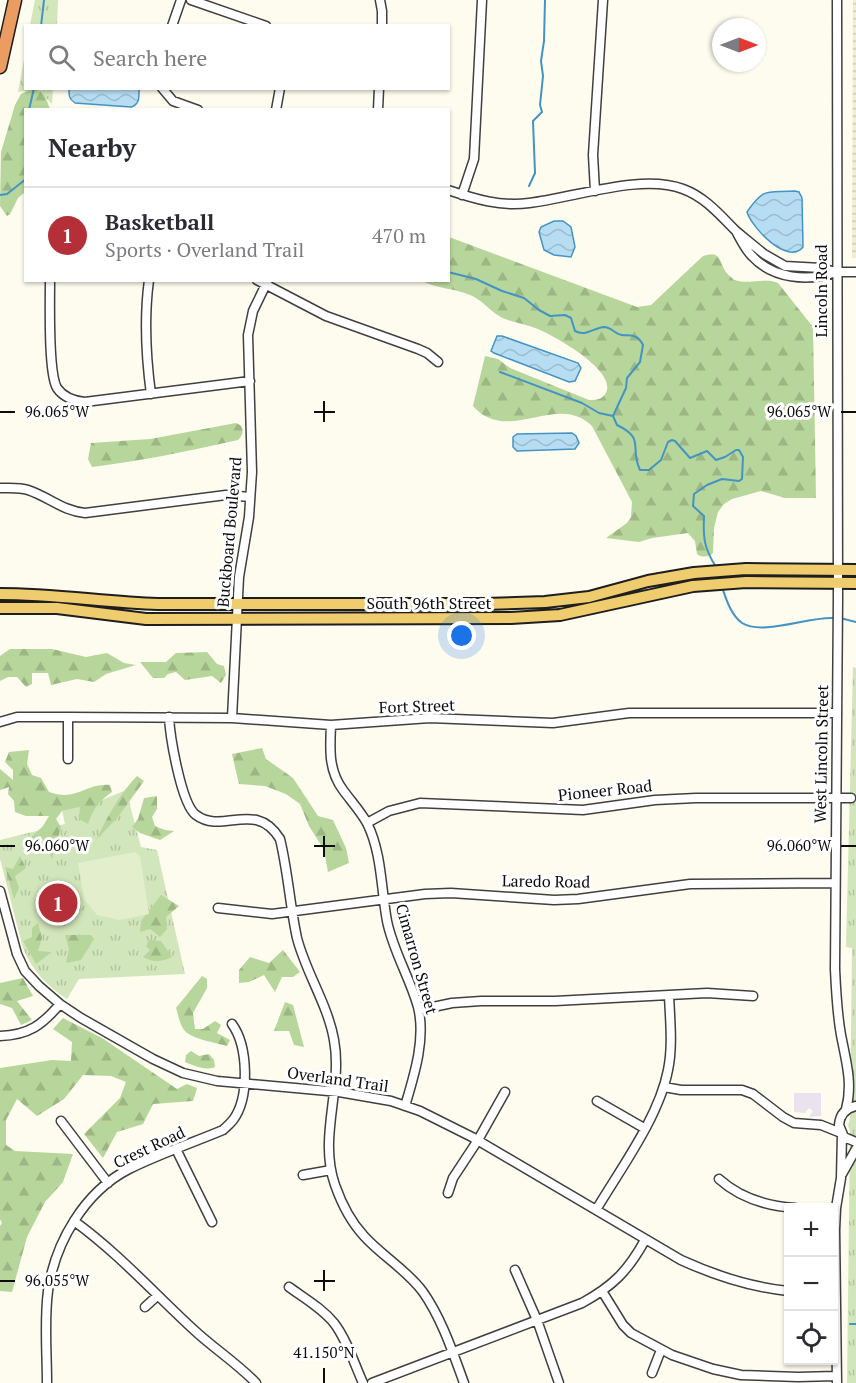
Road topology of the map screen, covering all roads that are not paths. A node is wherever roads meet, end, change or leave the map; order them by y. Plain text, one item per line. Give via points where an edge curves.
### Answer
1 (14, 0) edge
2 (181, 0) edge
3 (191, 0) edge
4 (380, 0) edge
5 (482, 0) edge
6 (603, 0) edge
7 (837, 0) edge
8 (173, 24) edge
9 (260, 24) edge
10 (382, 24) edge
11 (0, 67) edge
12 (164, 90) edge
13 (280, 90) edge
14 (379, 90) edge
15 (192, 108) edge
16 (276, 108) edge
17 (378, 108) edge
18 (450, 191) edge
19 (595, 191) junction
20 (462, 195) junction
21 (836, 272) junction
22 (856, 272) edge
23 (50, 282) edge
24 (149, 282) edge
25 (268, 282) edge
26 (438, 362) dead end
27 (250, 381) junction
28 (151, 394) junction
29 (0, 488) edge
30 (250, 497) junction
31 (837, 570) junction
32 (856, 570) edge
33 (837, 582) junction
34 (856, 583) edge
35 (0, 594) edge
36 (238, 603) junction
37 (0, 608) edge
38 (237, 619) junction
39 (836, 713) junction
40 (68, 717) junction
41 (169, 717) junction
42 (232, 718) junction
43 (0, 722) edge
44 (331, 724) junction
45 (68, 759) dead end
46 (835, 798) junction
47 (851, 798) dead end
48 (367, 823) junction
49 (835, 883) junction
50 (0, 891) edge
51 (384, 898) junction
52 (218, 908) dead end
53 (293, 912) junction
54 (4, 926) edge
55 (669, 995) junction
56 (753, 996) dead end
57 (60, 1004) junction
58 (419, 1010) junction
59 (232, 1024) dead end
60 (0, 1036) edge
61 (848, 1070) junction
62 (244, 1083) junction
63 (664, 1087) junction
64 (856, 1088) edge
65 (333, 1091) junction
66 (505, 1092) dead end
67 (597, 1101) dead end
68 (405, 1106) junction
69 (856, 1106) edge
70 (843, 1113) junction
71 (61, 1120) dead end
72 (821, 1125) junction
73 (644, 1128) junction
74 (842, 1133) junction
75 (478, 1140) junction
76 (856, 1142) edge
77 (176, 1149) junction
78 (856, 1149) edge
79 (331, 1170) junction
80 (303, 1175) dead end
81 (841, 1178) junction
82 (719, 1179) dead end
83 (108, 1183) junction
84 (448, 1193) dead end
85 (836, 1203) edge
86 (784, 1206) edge
87 (597, 1210) junction
88 (74, 1221) junction
89 (212, 1222) dead end
90 (645, 1240) junction
91 (515, 1270) dead end
92 (289, 1287) dead end
93 (784, 1290) edge
94 (602, 1292) junction
95 (157, 1296) junction
96 (145, 1307) dead end
97 (834, 1311) edge
98 (537, 1320) junction
99 (661, 1350) junction
100 (453, 1353) junction
101 (652, 1373) dead end
102 (836, 1379) edge
103 (47, 1383) edge
104 (256, 1383) edge
105 (363, 1383) edge
106 (372, 1383) edge
107 (464, 1383) edge
108 (559, 1383) edge

1 - 11 highway
2 - 8 street
3 - 9 street
4 - 10 street
5 - 20 street via 474,159
6 - 19 street via 593,156
7 - 21 street, Lincoln Road
12 - 15 street via 173,101
13 - 16 street
14 - 17 street
18 - 20 street
19 - 20 street via 528,204 492,203
19 - 21 street via 643,184 682,189 708,203 764,254 785,266
21 - 22 street
21 - 31 street, Lincoln Road
23 - 28 street via 52,373 57,388 70,400 85,402
24 - 28 street
25 - 26 street via 326,316 418,349
25 - 27 street, Buckboard Boulevard via 249,323
27 - 28 street
27 - 30 street, Buckboard Boulevard
29 - 30 street via 30,490 64,509 85,513 226,495
30 - 36 street, Buckboard Boulevard
31 - 32 main road, South 96th Street
31 - 33 street, Lincoln Road
31 - 36 main road, South 96th Street via 694,573 648,580 589,597 545,602
33 - 34 main road, South 96th Street
33 - 38 main road, South 96th Street via 693,586 560,615
33 - 39 street, West Lincoln Street
35 - 36 main road, South 96th Street via 123,603
36 - 38 street, Buckboard Boulevard
37 - 38 main road, South 96th Street via 57,608 146,619
38 - 42 street, Buckboard Boulevard
39 - 44 street, Fort Street via 629,713 553,723 430,718
39 - 46 street, West Lincoln Street
40 - 41 street, Fort Street
40 - 43 street, Fort Street via 17,717
40 - 45 street
41 - 42 street, Fort Street
41 - 53 street via 189,807 203,819 259,820 275,830 285,858
42 - 44 street, Fort Street
44 - 48 street, Cimarron Street via 333,774
46 - 47 street, Pioneer Road
46 - 48 street, Pioneer Road via 655,800 574,810 420,803 389,811
46 - 49 street, West Lincoln Street
48 - 51 street, Cimarron Street via 377,849
49 - 51 street, Laredo Road via 690,884 554,900 451,893
49 - 61 street, West Lincoln Street via 836,993
50 - 54 street, Overland Trail
51 - 53 street, Laredo Road
51 - 58 street, Cimarron Street via 392,938
52 - 53 street, Laredo Road via 272,914
53 - 65 street via 297,939 334,1041
54 - 57 street, Overland Trail via 25,971
55 - 56 street
55 - 58 street via 481,1001
55 - 63 street via 670,1047
57 - 60 street via 30,1030
57 - 62 street, Overland Trail via 183,1073
58 - 68 street, Cimarron Street via 419,1047
59 - 62 street, Crest Road via 242,1043
61 - 64 street, West Lincoln Street
61 - 70 street, West Lincoln Street via 850,1092
62 - 65 street, Overland Trail
62 - 77 street, Crest Road via 234,1119 223,1130
63 - 72 street via 741,1090 794,1123
63 - 73 street
65 - 68 street, Overland Trail
65 - 79 street via 329,1130
66 - 75 street
67 - 73 street
68 - 75 street, Overland Trail
69 - 70 street
70 - 72 street
70 - 74 street, West Lincoln Street via 839,1125
71 - 83 street
72 - 74 street
73 - 87 street
74 - 76 street
74 - 81 street
75 - 84 street via 453,1178
75 - 87 street, Overland Trail
77 - 83 street, Crest Road via 127,1170
77 - 89 street
78 - 81 street
79 - 80 street
79 - 100 street via 352,1220 364,1237 423,1292
81 - 85 street
82 - 86 street via 747,1198
83 - 88 street, Crest Road
87 - 90 street, Overland Trail
88 - 95 street via 130,1266
88 - 103 street, Crest Road via 52,1269
90 - 93 street, Overland Trail via 709,1273
90 - 94 street via 622,1275
91 - 98 street
92 - 105 street via 333,1322
94 - 98 street
94 - 99 street via 631,1333
95 - 96 street
95 - 104 street
97 - 102 street
98 - 100 street
98 - 108 street
99 - 101 street
99 - 102 street via 741,1375
100 - 106 street
100 - 107 street

